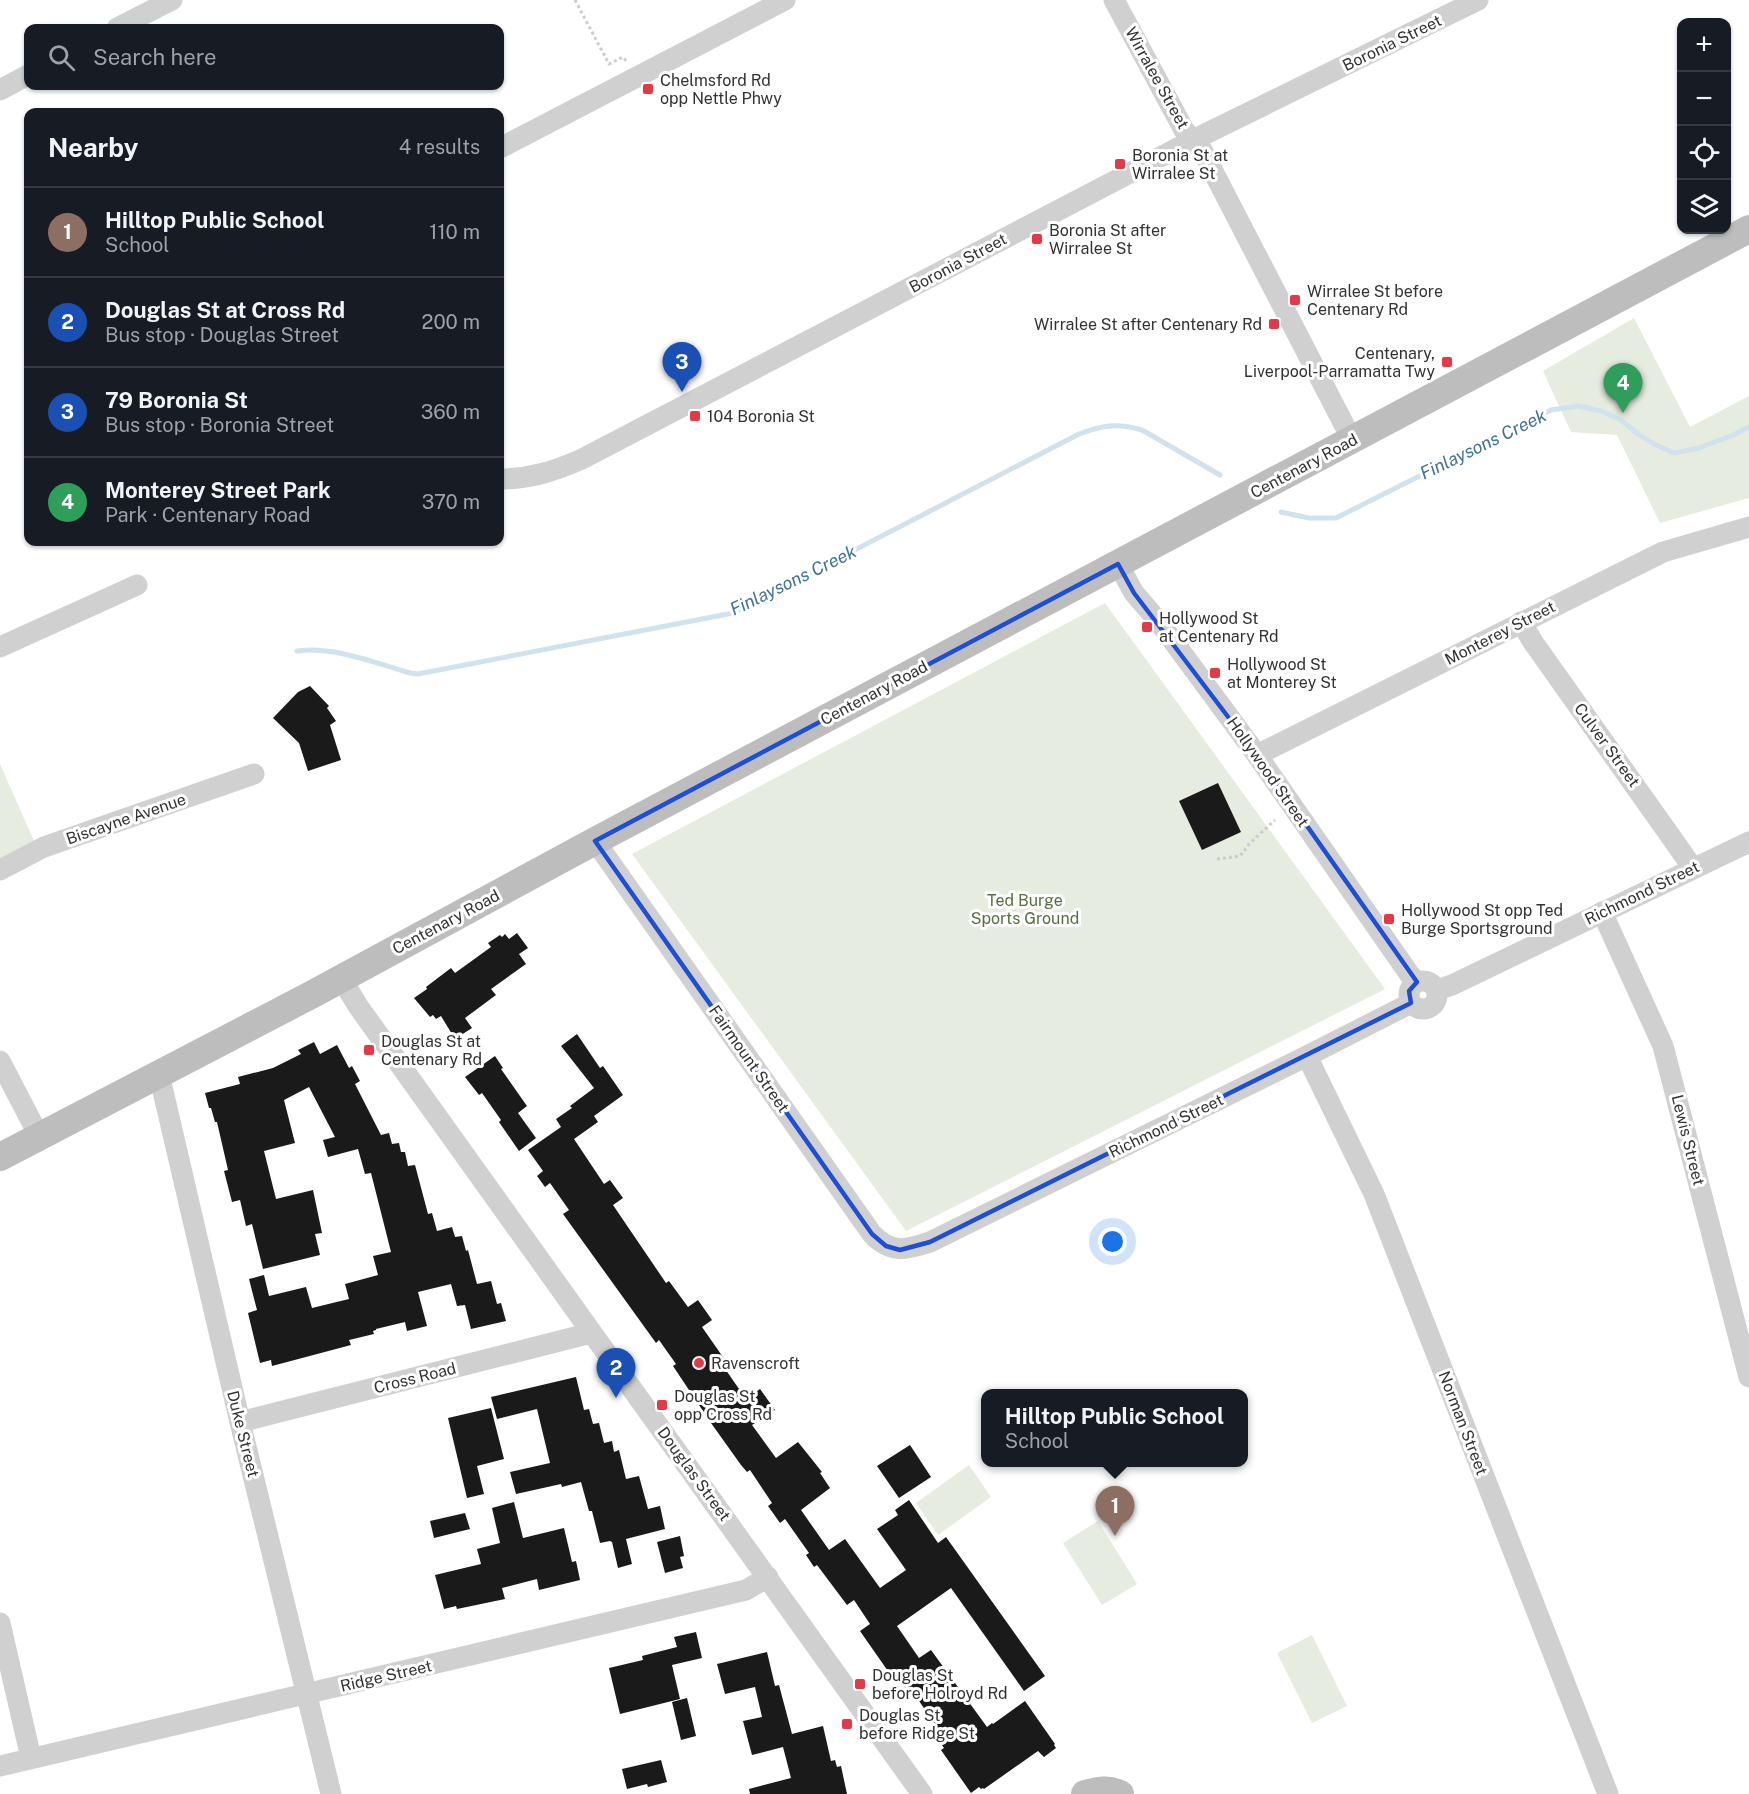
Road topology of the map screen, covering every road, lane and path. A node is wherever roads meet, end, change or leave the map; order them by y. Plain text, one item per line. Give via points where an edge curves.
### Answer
1 (172, 0) edge
2 (575, 0) edge
3 (785, 0) edge
4 (1114, 0) edge
5 (1478, 0) edge
6 (125, 24) edge
7 (638, 76) junction
8 (24, 77) edge
9 (0, 90) edge
10 (1193, 140) junction
11 (504, 146) edge
12 (1749, 229) edge
13 (1352, 440) junction
14 (504, 479) edge
15 (1749, 527) edge
16 (1118, 564) junction
17 (137, 585) dead end
18 (1521, 622) junction
19 (0, 647) edge
20 (1257, 755) junction
21 (254, 774) dead end
22 (1275, 820) dead end
23 (594, 841) junction
24 (1749, 842) edge
25 (1217, 859) dead end
26 (1693, 867) junction
27 (0, 870) edge
28 (1602, 912) junction
29 (341, 978) junction
30 (1417, 982) junction
31 (1437, 990) junction
32 (1411, 1003) junction
33 (1306, 1056) junction
34 (0, 1061) edge
35 (159, 1074) junction
36 (39, 1136) junction
37 (0, 1157) edge
38 (919, 1246) joint
39 (591, 1333) junction
40 (1749, 1377) edge
41 (240, 1422) junction
42 (768, 1577) junction
43 (0, 1623) edge
44 (307, 1694) junction
45 (31, 1758) junction
46 (0, 1766) edge
47 (331, 1794) edge
48 (922, 1794) edge
49 (1085, 1794) edge
50 (1120, 1794) edge
51 (1608, 1794) edge

1 - 6 street
2 - 7 path via 609,64 623,57
3 - 7 street
4 - 10 street, Wirralee Street
5 - 10 street, Boronia Street
7 - 11 street
8 - 9 street
10 - 13 street, Wirralee Street via 1202,150
10 - 14 street, Boronia Street via 582,459 541,475
12 - 13 main road, Centenary Road
13 - 16 main road, Centenary Road
15 - 18 street, Monterey Street via 1663,552
16 - 20 street, Hollywood Street via 1134,593
16 - 23 main road, Centenary Road
17 - 19 street
18 - 20 street, Monterey Street
18 - 26 street, Culver Street
20 - 30 street, Hollywood Street
21 - 27 street, Biscayne Avenue via 44,848
22 - 25 path via 1240,856
23 - 29 main road, Centenary Road
23 - 38 street, Fairmount Street via 872,1234 886,1246 900,1250
24 - 26 street, Richmond Street
26 - 28 street, Richmond Street
28 - 31 street, Richmond Street
28 - 40 street, Lewis Street via 1664,1046
29 - 35 main road, Centenary Road
29 - 39 street, Douglas Street
30 - 31 street via 1429,981
30 - 32 street via 1409,991
31 - 32 street via 1436,1003 1429,1008
32 - 33 street, Richmond Street
33 - 38 street, Richmond Street
33 - 51 street, Norman Street via 1374,1194
34 - 36 street
35 - 36 main road, Centenary Road
35 - 41 street, Duke Street
36 - 37 main road, Centenary Road
39 - 41 street, Cross Road
39 - 42 street, Douglas Street
41 - 44 street, Duke Street
42 - 44 street, Ridge Street via 746,1590
42 - 48 street, Douglas Street
43 - 45 street
44 - 45 street, Ridge Street
44 - 47 street, Duke Street
45 - 46 street, Ridge Street
49 - 50 main road via 1102,1790

